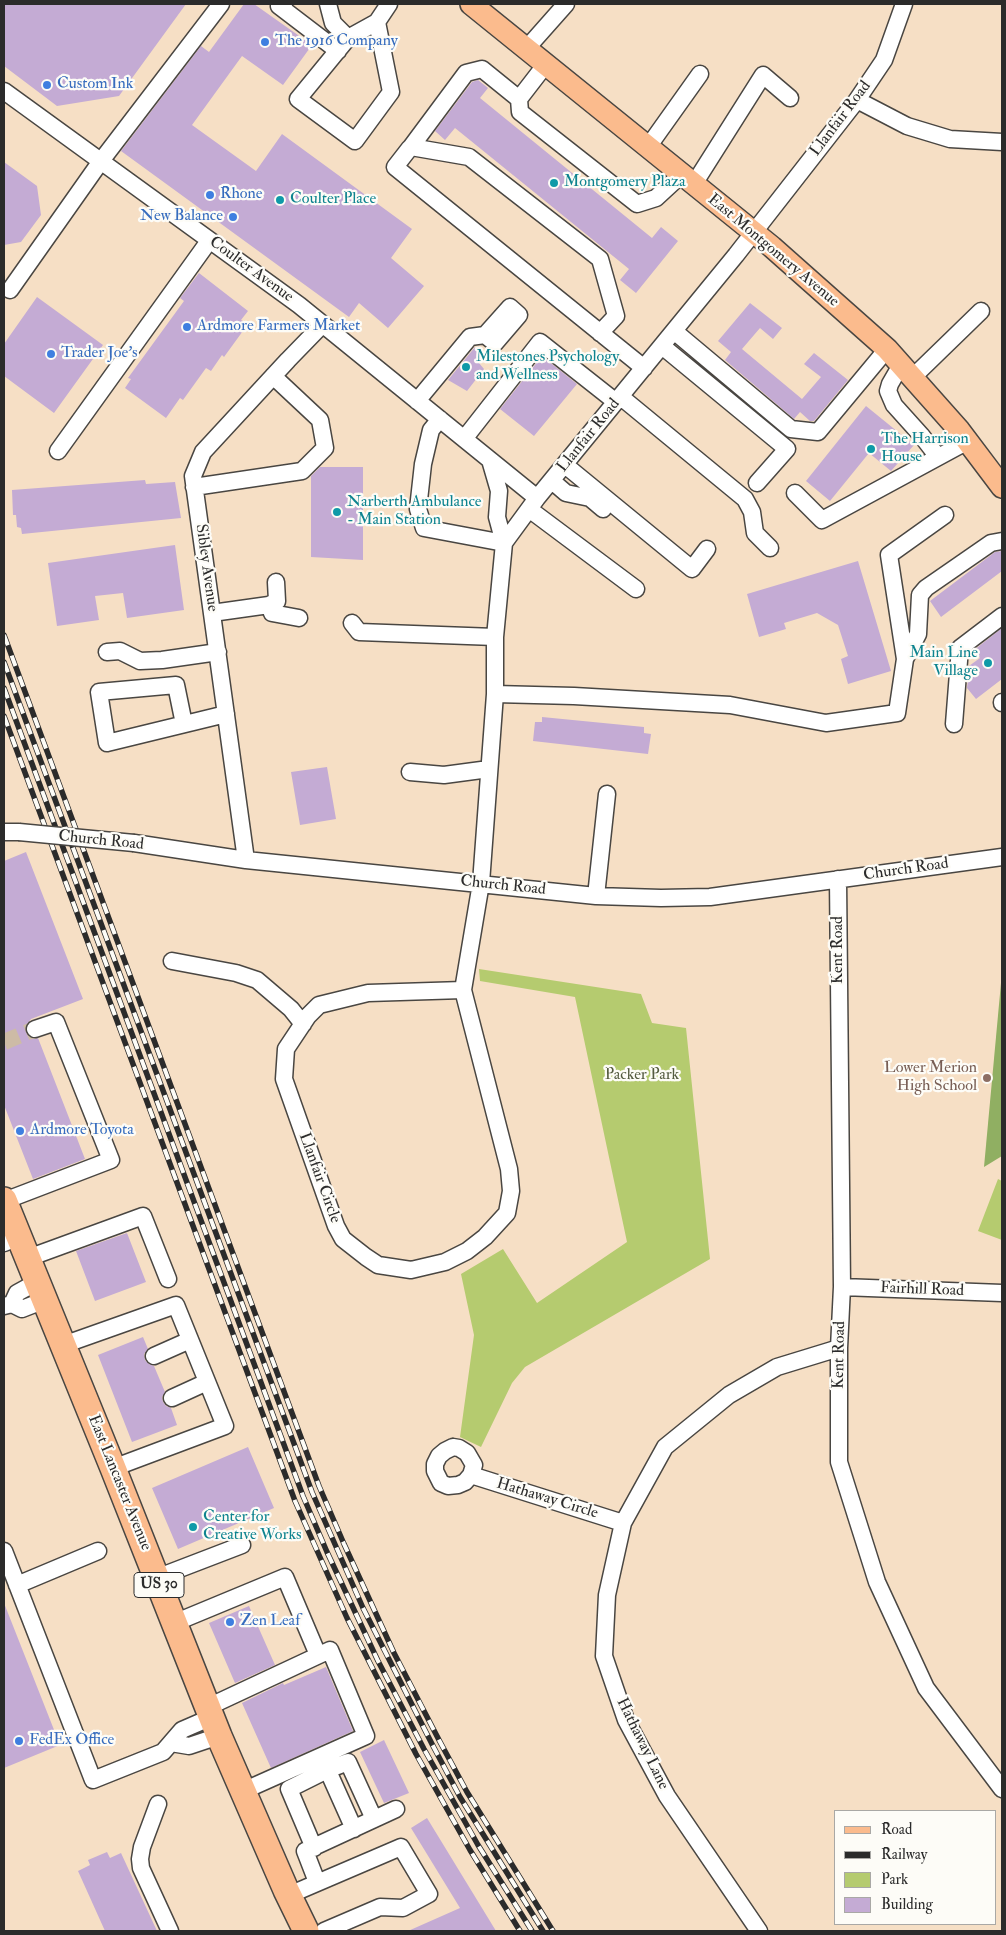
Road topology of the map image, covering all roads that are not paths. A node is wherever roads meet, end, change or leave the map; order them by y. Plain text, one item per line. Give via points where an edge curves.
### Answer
1 (221, 4) edge
2 (284, 4) edge
3 (328, 4) edge
4 (389, 4) edge
5 (471, 4) edge
6 (566, 4) edge
7 (904, 4) edge
8 (377, 22) junction
9 (348, 38) junction
10 (527, 48) junction
11 (338, 51) junction
12 (546, 64) junction
13 (700, 74) dead end
14 (4, 91) edge
15 (790, 98) dead end
16 (520, 99) junction
17 (857, 100) junction
18 (1002, 142) edge
19 (411, 146) junction
20 (648, 147) junction
21 (101, 161) junction
22 (688, 179) junction
23 (754, 232) junction
24 (209, 241) junction
25 (10, 290) dead end
26 (981, 311) dead end
27 (323, 324) junction
28 (674, 331) junction
29 (600, 333) junction
30 (484, 334) dead end
31 (662, 346) junction
32 (900, 364) junction
33 (644, 368) junction
34 (273, 376) junction
35 (619, 399) junction
36 (417, 401) junction
37 (440, 419) junction
38 (464, 439) junction
39 (968, 441) junction
40 (58, 451) dead end
41 (938, 457) junction
42 (490, 460) junction
43 (565, 465) junction
44 (552, 481) junction
45 (757, 482) dead end
46 (194, 487) junction
47 (1002, 487) edge
48 (795, 493) dead end
49 (533, 503) junction
50 (945, 515) dead end
51 (1002, 542) edge
52 (504, 543) junction
53 (770, 548) dead end
54 (707, 549) dead end
55 (658, 554) dead end
56 (276, 582) dead end
57 (636, 589) dead end
58 (269, 605) junction
59 (212, 613) junction
60 (1002, 616) edge
61 (298, 618) dead end
62 (352, 624) dead end
63 (494, 637) junction
64 (107, 652) dead end
65 (218, 652) junction
66 (905, 659) junction
67 (495, 694) junction
68 (226, 714) junction
69 (184, 724) junction
70 (954, 724) dead end
71 (489, 769) junction
72 (410, 772) dead end
73 (607, 794) dead end
74 (12, 832) edge
75 (1002, 857) edge
76 (246, 860) junction
77 (838, 880) junction
78 (481, 883) junction
79 (596, 896) junction
80 (172, 961) dead end
81 (463, 990) junction
82 (303, 1024) junction
83 (35, 1029) tunnel mouth
84 (4, 1200) edge
85 (17, 1246) edge
86 (168, 1279) dead end
87 (842, 1287) junction
88 (41, 1291) junction
89 (1002, 1293) edge
90 (8, 1305) edge
91 (190, 1340) junction
92 (63, 1345) junction
93 (839, 1348) junction
94 (154, 1356) dead end
95 (207, 1382) junction
96 (172, 1398) dead end
97 (113, 1468) junction
98 (471, 1475) dead end
99 (623, 1523) junction
100 (242, 1545) dead end
101 (4, 1551) edge
102 (98, 1551) dead end
103 (156, 1578) junction
104 (17, 1585) junction
105 (174, 1622) junction
106 (318, 1655) junction
107 (213, 1720) junction
108 (324, 1763) junction
109 (1002, 1789) edge
110 (243, 1791) junction
111 (158, 1804) dead end
112 (396, 1809) dead end
113 (374, 1819) junction
114 (354, 1829) junction
115 (314, 1848) junction
116 (317, 1882) junction
117 (289, 1894) junction
118 (170, 1931) edge
119 (306, 1931) edge
120 (324, 1931) edge
121 (759, 1931) edge

1 - 21 street
2 - 11 street via 279,6
3 - 9 street via 333,22
4 - 8 street
5 - 10 main road, East Montgomery Avenue
6 - 10 street
7 - 17 street, Llanfair Road via 884,60
8 - 9 street
8 - 11 street via 391,92 355,140 298,99
9 - 11 street
10 - 12 main road, East Montgomery Avenue
12 - 16 street
12 - 20 main road, East Montgomery Avenue
13 - 20 street
14 - 21 street, Coulter Avenue
15 - 22 street via 763,75
16 - 19 street via 482,69 466,73
16 - 22 street via 520,112 637,204 656,198
17 - 18 street via 907,126 950,139
17 - 23 street, Llanfair Road
19 - 29 street via 395,167
19 - 29 street via 469,157 600,259 616,316
20 - 22 main road, East Montgomery Avenue
21 - 24 street, Coulter Avenue
21 - 25 street
22 - 23 main road, East Montgomery Avenue
23 - 28 street, Llanfair Road
23 - 32 main road, East Montgomery Avenue
24 - 27 street, Coulter Avenue
24 - 40 street
26 - 32 street
27 - 34 street, Sibley Avenue
27 - 36 street, Coulter Avenue
28 - 31 street, Llanfair Road
28 - 32 street via 791,429 818,432
29 - 33 street
30 - 36 street via 470,337
31 - 33 street, Llanfair Road
31 - 45 street via 787,449
32 - 39 main road, East Montgomery Avenue
32 - 41 street via 888,391 894,405
33 - 35 street, Llanfair Road
34 - 46 street, Sibley Avenue via 203,452 193,476
34 - 46 street via 320,420 326,448 302,471
35 - 38 street via 540,342
35 - 43 street, Llanfair Road
35 - 53 street via 745,499 752,512 755,533
36 - 37 street, Coulter Avenue
37 - 38 street, Coulter Avenue
37 - 52 street via 431,430 423,464 418,509 424,528
38 - 42 street, Coulter Avenue
39 - 41 street
39 - 47 main road, East Montgomery Avenue
41 - 48 street via 822,520
42 - 49 street, Coulter Avenue
42 - 52 street via 499,491 497,517
43 - 44 street, Llanfair Road
43 - 54 street via 692,569
44 - 49 street, Llanfair Road
44 - 55 street via 566,493 590,498
46 - 59 street, Sibley Avenue
49 - 52 street, Llanfair Road
49 - 57 street, Coulter Avenue
50 - 66 street via 889,555
51 - 66 street via 991,543 920,595 918,634
52 - 63 street
56 - 58 street via 277,601
58 - 59 street
58 - 61 street via 272,613
59 - 65 street, Sibley Avenue
60 - 70 street via 960,648
62 - 63 street via 359,632
63 - 67 street
64 - 65 street via 120,651 140,661
65 - 68 street, Sibley Avenue
66 - 67 street via 897,713 826,723 730,705
67 - 71 street
68 - 69 street
68 - 76 street, Sibley Avenue
69 - 69 street via 106,743 99,692 176,685
71 - 72 street via 444,775
71 - 78 street
73 - 79 street
74 - 76 street, Church Road, bridge via 134,843
75 - 77 street, Church Road
76 - 78 street, Church Road
77 - 79 street, Church Road via 710,896
77 - 87 street, Kent Road
78 - 79 street, Church Road
78 - 81 street, Llanfair Circle
80 - 82 street via 257,980 291,1009
81 - 82 street, Llanfair Circle via 368,993 319,1005
81 - 82 street, Llanfair Circle via 508,1169 511,1191 507,1213 467,1251 445,1262 411,1270 378,1265 366,1258 344,1239 336,1226 284,1079 286,1049
83 - 84 street via 56,1022 111,1160
84 - 85 highway, East Lancaster Avenue / US 30
85 - 86 street via 142,1216
85 - 88 highway, East Lancaster Avenue / US 30
87 - 89 street, Fairhill Road
87 - 93 street, Kent Road
88 - 90 street via 16,1292
88 - 92 highway, East Lancaster Avenue / US 30
91 - 92 street via 176,1305
91 - 94 street
91 - 95 street
92 - 97 highway, East Lancaster Avenue / US 30
93 - 99 street, Hathaway Lane via 777,1367 722,1401 666,1447
93 - 109 street, Kent Road via 839,1462 877,1582 926,1688
95 - 96 street
95 - 97 street via 224,1426
97 - 103 highway, East Lancaster Avenue / US 30
98 - 99 street, Hathaway Circle
99 - 121 street, Hathaway Lane via 607,1595 604,1656 626,1720 667,1796
100 - 103 street
101 - 104 street
102 - 104 street
103 - 105 highway, East Lancaster Avenue / US 30
104 - 107 street via 93,1780 163,1752 182,1730
105 - 106 street via 285,1577
105 - 107 highway, East Lancaster Avenue / US 30
106 - 107 street
106 - 108 street via 330,1650 366,1736
107 - 110 highway, East Lancaster Avenue / US 30
108 - 110 street
108 - 113 street via 348,1762
108 - 114 street
108 - 115 street via 289,1789
110 - 117 highway, East Lancaster Avenue / US 30
111 - 118 street via 140,1859 141,1868
112 - 113 street
113 - 114 street
114 - 115 street
115 - 116 street via 306,1851
116 - 117 street
116 - 120 street via 401,1847 429,1894 402,1908 380,1907
117 - 119 highway, East Lancaster Avenue / US 30

